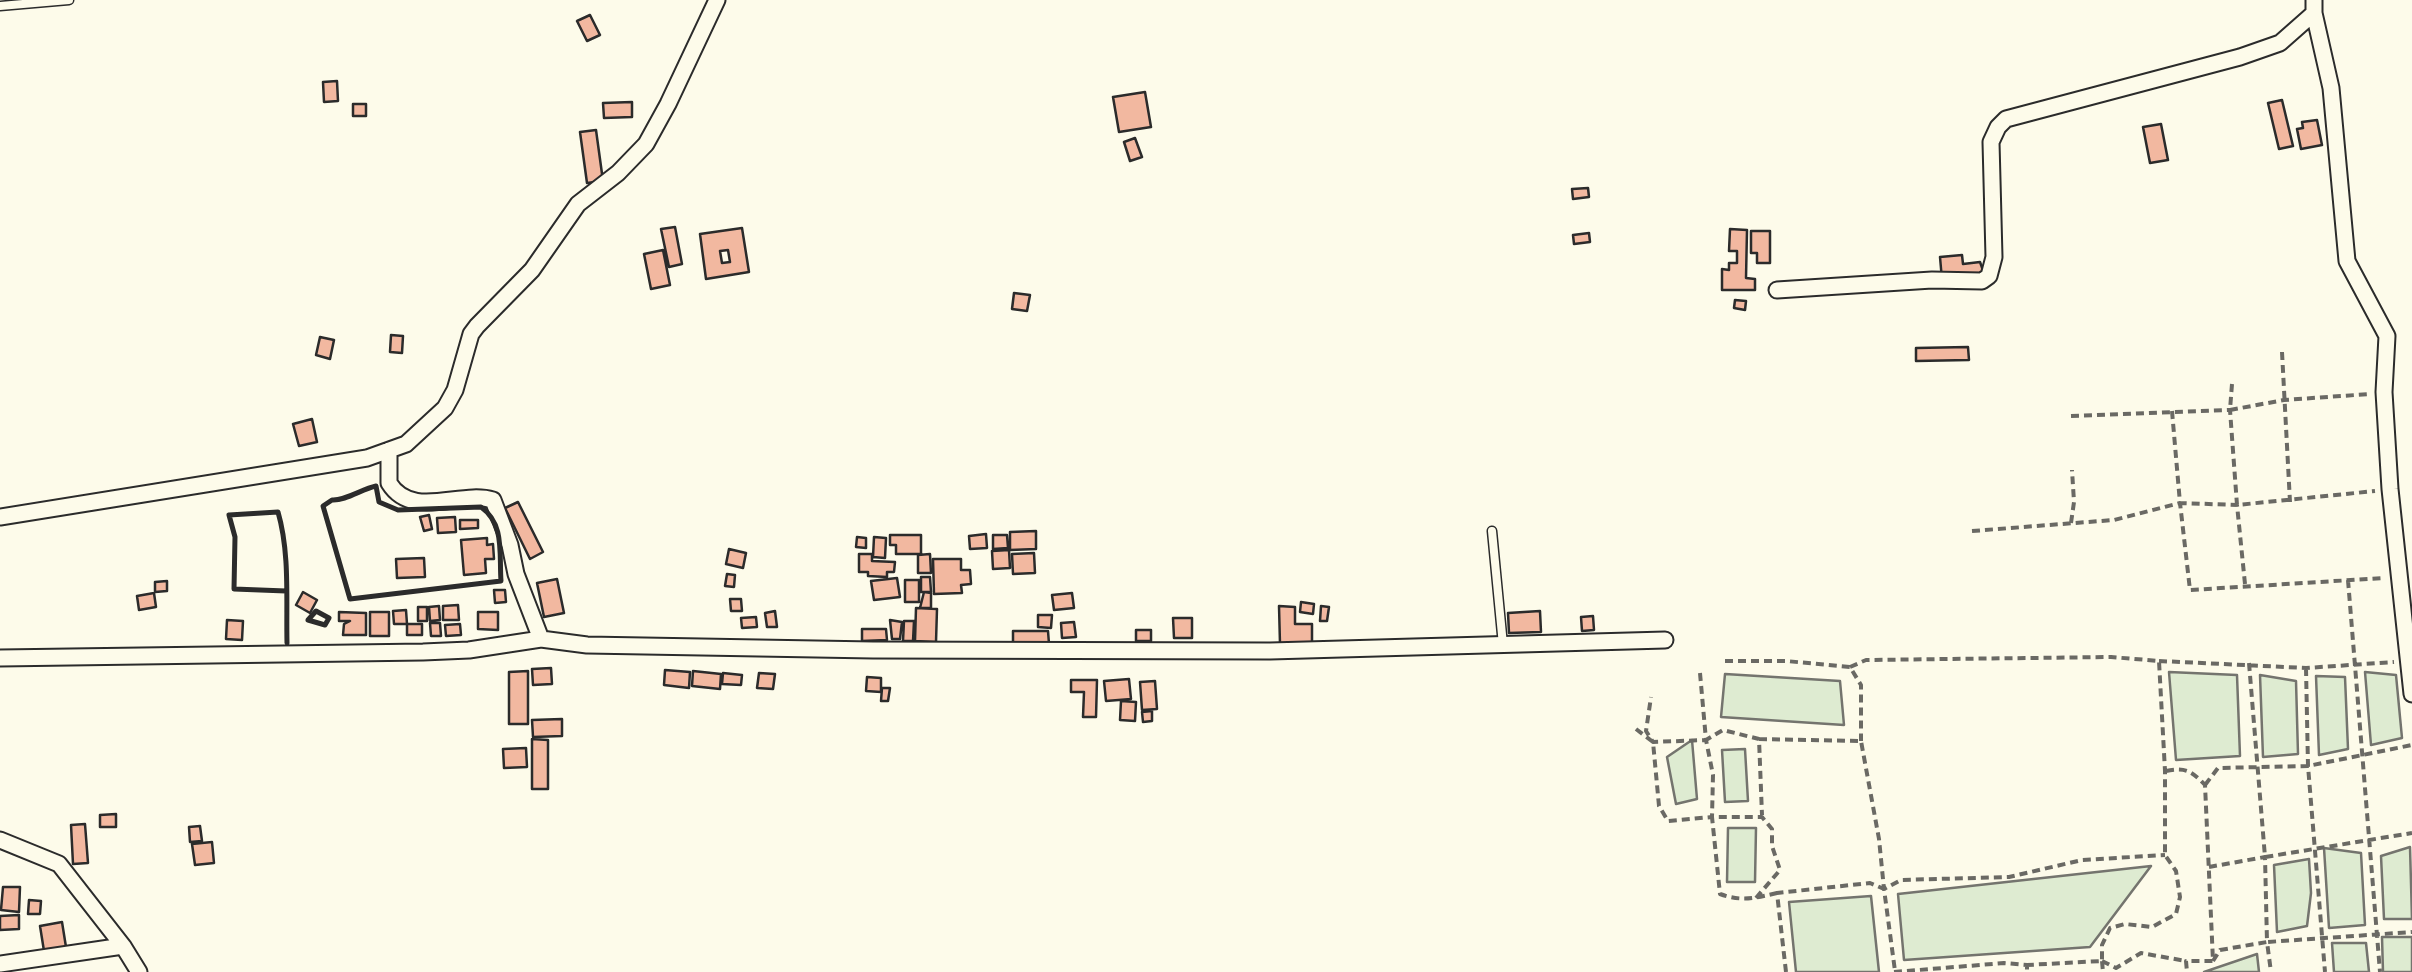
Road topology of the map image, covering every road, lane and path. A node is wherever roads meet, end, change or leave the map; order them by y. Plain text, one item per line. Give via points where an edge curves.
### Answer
1 (69, 0) edge
2 (718, 0) edge
3 (0, 6) edge
4 (2314, 7) edge
5 (1777, 290) dead end
6 (2282, 352) dead end
7 (2232, 384) dead end
8 (2384, 392) junction
9 (2284, 400) junction
10 (2230, 410) junction
11 (2172, 412) junction
12 (2071, 416) dead end
13 (389, 450) junction
14 (2072, 470) dead end
15 (2390, 489) junction
16 (2290, 502) junction
17 (2180, 503) junction
18 (2238, 505) junction
19 (0, 517) edge
20 (2070, 523) junction
21 (1492, 531) dead end
22 (1972, 532) dead end
23 (2398, 579) junction
24 (2348, 580) junction
25 (2245, 584) junction
26 (542, 639) junction
27 (1665, 640) dead end
28 (1503, 645) junction
29 (0, 658) edge
30 (1725, 661) dead end
31 (2159, 661) junction
32 (2408, 662) junction
33 (2248, 663) junction
34 (2356, 663) junction
35 (1850, 667) junction
36 (2306, 668) junction
37 (1700, 673) dead end
38 (2412, 694) edge
39 (1650, 697) dead end
40 (1636, 729) dead end
41 (1759, 739) junction
42 (1706, 740) junction
43 (1861, 741) junction
44 (1652, 742) junction
45 (2412, 745) edge
46 (2363, 757) junction
47 (2256, 766) junction
48 (2308, 766) junction
49 (2165, 771) junction
50 (2206, 785) junction
51 (1762, 816) junction
52 (1712, 817) junction
53 (2412, 833) edge
54 (0, 840) edge
55 (2370, 841) junction
56 (2316, 850) junction
57 (2165, 854) junction
58 (2265, 857) junction
59 (2210, 867) junction
60 (1884, 889) junction
61 (1777, 892) junction
62 (1756, 898) junction
63 (2412, 932) edge
64 (2377, 935) junction
65 (2323, 936) junction
66 (2267, 942) junction
67 (123, 946) junction
68 (2102, 961) junction
69 (2186, 961) junction
70 (2213, 961) junction
71 (0, 964) edge
72 (2027, 968) edge
73 (139, 972) edge
74 (1786, 972) edge
75 (1894, 972) edge
76 (2103, 972) edge
77 (2186, 972) edge
78 (2271, 972) edge
79 (2326, 972) edge
80 (2380, 972) edge

1 - 3 lane
2 - 13 street via 646,144 578,204 532,270 471,334 445,408 406,444
4 - 5 street via 2280,42 2240,57 2006,119 1991,142 1994,257 1982,281
4 - 8 street via 2331,88 2348,261 2387,336
6 - 9 path
7 - 10 path
8 - 9 path
8 - 15 street
9 - 10 path
9 - 16 path
10 - 11 path
10 - 18 path
11 - 12 path
11 - 17 path
13 - 19 street
13 - 26 street via 389,483 403,498 493,500
14 - 20 path
15 - 16 path
15 - 23 street
16 - 18 path
17 - 18 path
17 - 20 path
17 - 25 path via 2190,590
18 - 25 path
20 - 22 path
21 - 28 lane
23 - 24 path
23 - 32 street
24 - 25 path
24 - 34 path
26 - 28 street via 873,650
26 - 29 street via 438,652
27 - 28 street
30 - 35 path
31 - 33 path
31 - 35 path via 1866,660
31 - 49 path
32 - 34 path
32 - 38 street
33 - 36 path
33 - 47 path
34 - 36 path
34 - 46 path
35 - 43 path via 1861,684
36 - 48 path
37 - 42 path
39 - 44 path via 1646,731
40 - 44 path
41 - 42 path via 1723,730
41 - 43 path
41 - 51 path
42 - 44 path
42 - 52 path
43 - 60 path
44 - 52 path via 1659,806 1668,822
45 - 46 path
46 - 48 path
46 - 55 path
47 - 48 path
47 - 50 path via 2218,768
47 - 58 path
48 - 56 path
49 - 50 path via 2182,768
49 - 57 path
50 - 59 path
51 - 52 path
51 - 62 path via 1772,829 1780,870
52 - 62 path via 1720,894
53 - 55 path
54 - 67 street via 59,864
55 - 56 path
55 - 64 path
56 - 58 path
56 - 65 path
57 - 60 path via 2082,860 2008,877 1901,880
57 - 68 path via 2176,871 2176,914 2152,927 2110,928
58 - 59 path
58 - 66 path
59 - 70 path
60 - 61 path via 1870,882
60 - 75 path
61 - 62 path
61 - 74 path
63 - 64 path
64 - 65 path
64 - 80 path
65 - 66 path
65 - 79 path
66 - 70 path via 2220,950
66 - 78 path
67 - 71 street
67 - 73 street
68 - 69 path via 2116,968 2141,954
68 - 72 path
68 - 76 path
69 - 70 path
69 - 77 path
72 - 75 path via 2004,963

